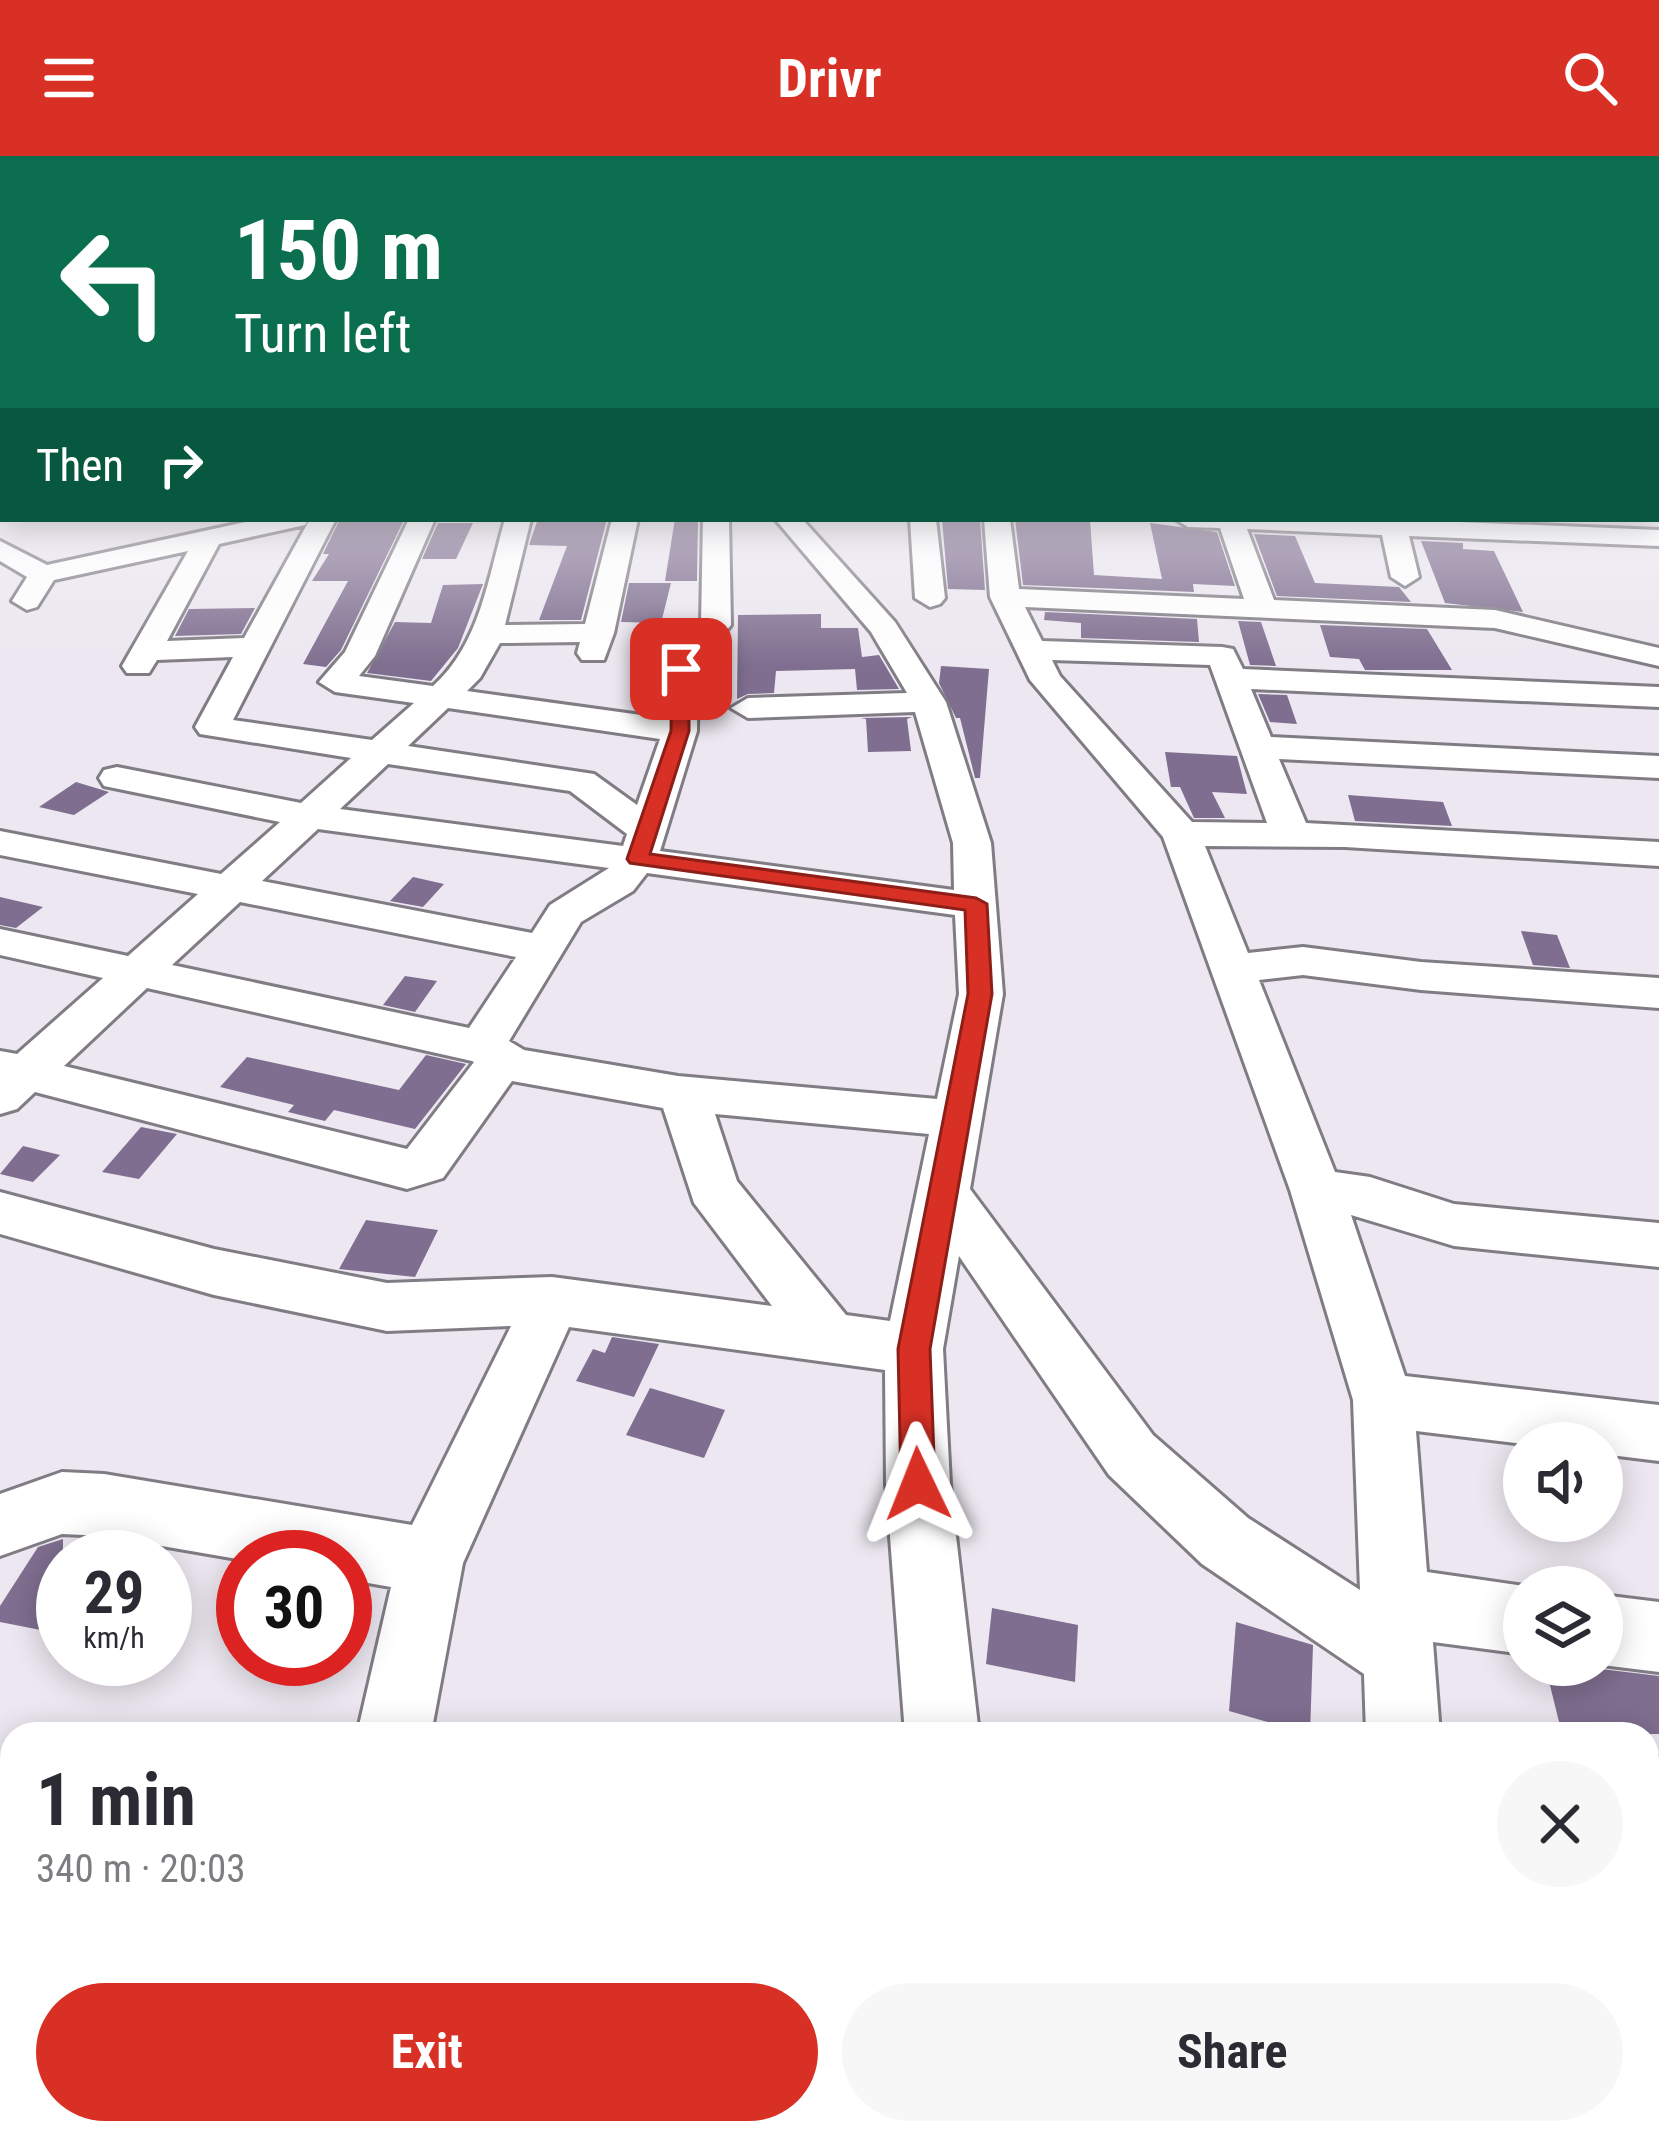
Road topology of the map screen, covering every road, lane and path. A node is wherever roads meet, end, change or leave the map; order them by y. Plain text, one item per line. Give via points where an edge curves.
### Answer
1 (281, 522) edge
2 (321, 522) edge
3 (421, 522) edge
4 (517, 522) edge
5 (624, 522) edge
6 (716, 522) edge
7 (791, 522) edge
8 (923, 522) edge
9 (997, 522) edge
10 (1231, 522) edge
11 (1315, 522) edge
12 (1355, 523) edge
13 (1602, 528) edge
14 (1394, 529) junction
15 (210, 536) junction
16 (1659, 538) edge
17 (0, 548) edge
18 (43, 574) junction
19 (1405, 578) dead end
20 (1005, 597) junction
21 (930, 598) dead end
22 (27, 601) dead end
23 (1262, 608) junction
24 (487, 634) junction
25 (1620, 645) junction
26 (257, 647) junction
27 (1659, 647) edge
28 (1030, 650) junction
29 (1659, 657) edge
30 (1230, 678) junction
31 (1659, 698) edge
32 (442, 699) junction
33 (929, 702) junction
34 (748, 708) dead end
35 (680, 731) junction
36 (1259, 747) junction
37 (381, 754) junction
38 (1659, 767) edge
39 (117, 778) dead end
40 (308, 816) junction
41 (1181, 834) junction
42 (1291, 835) junction
43 (0, 843) edge
44 (642, 845) junction
45 (1659, 854) edge
46 (227, 888) junction
47 (976, 904) junction
48 (0, 943) edge
49 (539, 948) junction
50 (1232, 969) junction
51 (132, 972) junction
52 (1659, 993) edge
53 (493, 1054) junction
54 (8, 1079) edge
55 (678, 1093) junction
56 (956, 1119) junction
57 (942, 1190) junction
58 (1316, 1190) junction
59 (0, 1213) edge
60 (1659, 1245) edge
61 (552, 1301) junction
62 (830, 1338) junction
63 (914, 1349) junction
64 (1384, 1400) junction
65 (1659, 1433) edge
66 (0, 1525) edge
67 (430, 1561) junction
68 (1503, 1621) edge
69 (1397, 1629) junction
70 (1623, 1633) edge
71 (1659, 1637) edge
72 (396, 1722) edge
73 (941, 1722) edge
74 (1402, 1722) edge

1 - 15 street
2 - 26 street
3 - 32 street via 359,656 334,682
4 - 24 street
5 - 24 street via 596,643
6 - 35 street via 716,625 682,664
7 - 33 street via 884,628
8 - 21 street
9 - 20 street
10 - 23 street
11 - 12 street
12 - 14 street
13 - 14 street
13 - 16 street
14 - 19 street
15 - 18 street
15 - 26 street via 143,659
17 - 18 street
18 - 22 street
20 - 23 street
20 - 28 street
23 - 25 street via 1495,619
24 - 32 street via 469,671
25 - 27 street
25 - 29 street
26 - 37 street via 212,727
28 - 30 street via 1222,656
28 - 41 street via 1046,680
30 - 31 street
30 - 36 street
32 - 35 street
32 - 37 street
33 - 34 street
33 - 47 street via 972,843
35 - 44 street
36 - 38 street
36 - 42 street
37 - 40 street
37 - 44 street via 580,782
39 - 40 street
40 - 44 street
40 - 46 street
41 - 42 street
41 - 50 street
42 - 45 street
43 - 46 street
44 - 47 street
44 - 49 street via 619,882 573,907
46 - 49 street
46 - 51 street
47 - 56 street via 980,994
48 - 51 street
49 - 53 street via 486,1038
50 - 52 street via 1319,962
50 - 58 street
51 - 53 street
51 - 54 street
53 - 54 street via 418,1168
53 - 55 street
55 - 56 street
55 - 62 street via 713,1189
56 - 57 street
57 - 63 street
57 - 69 street via 1100,1417 1158,1482 1225,1541
58 - 60 street via 1370,1197 1437,1222
58 - 64 street
59 - 61 street via 214,1272 387,1307
61 - 62 street
61 - 67 street
62 - 63 street
63 - 73 street
64 - 65 street
64 - 69 street
66 - 67 street via 62,1503 104,1505
67 - 72 street
68 - 69 street
69 - 74 street
70 - 71 street

